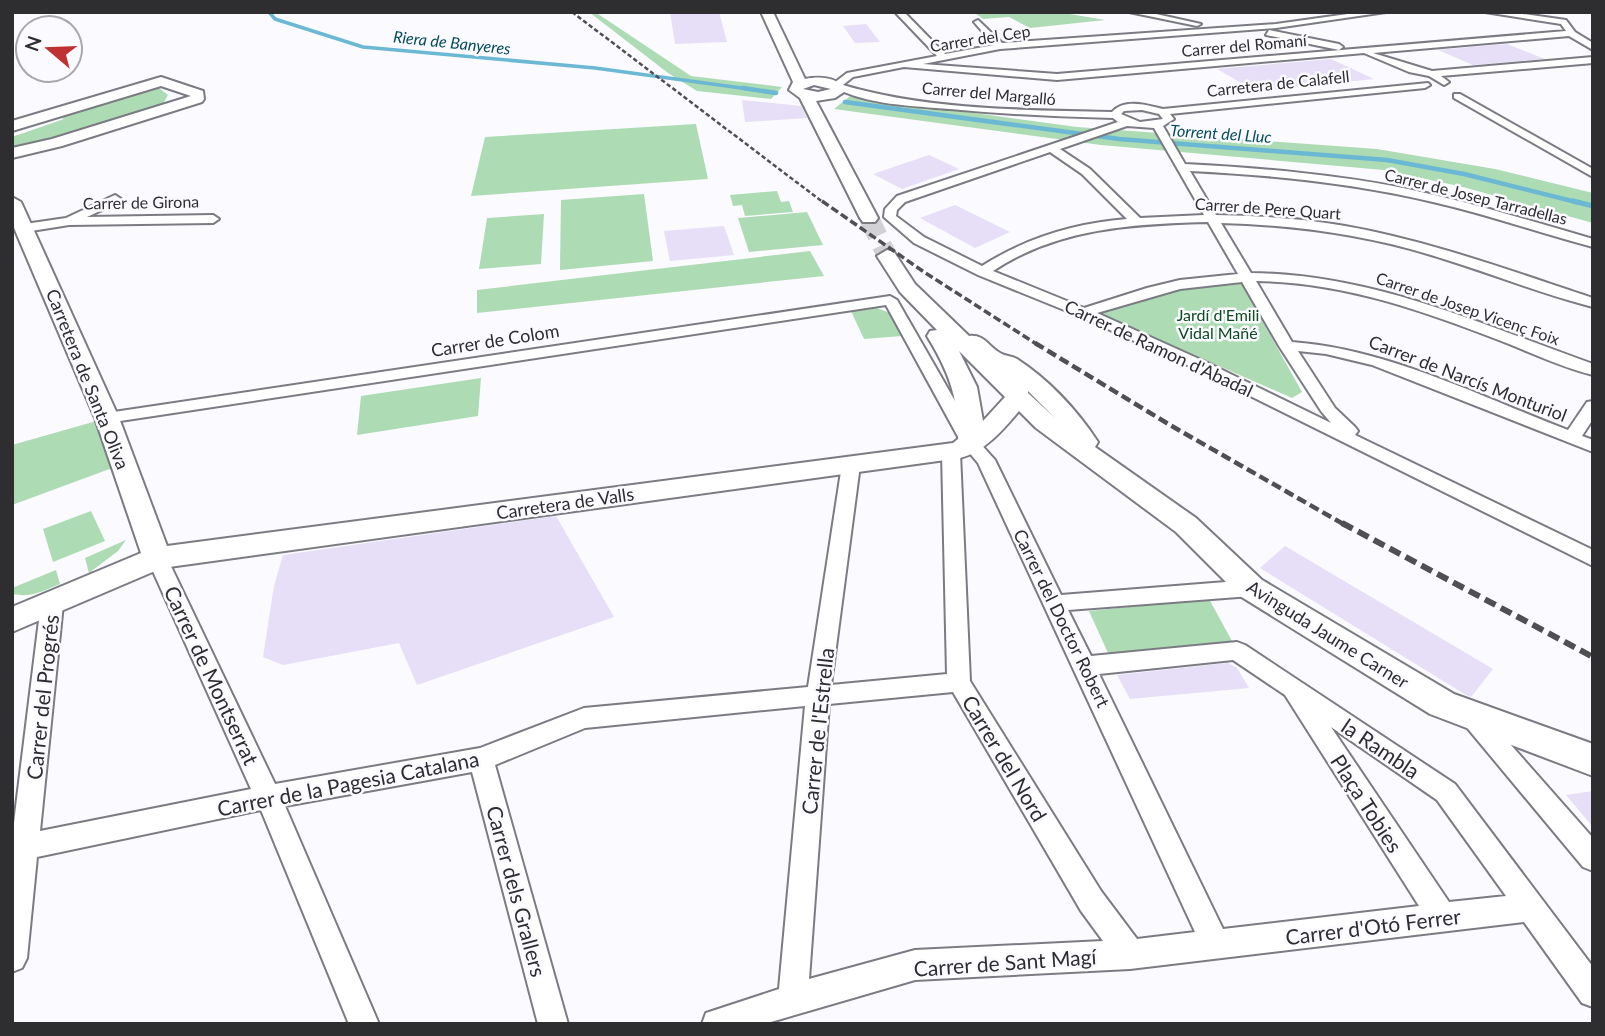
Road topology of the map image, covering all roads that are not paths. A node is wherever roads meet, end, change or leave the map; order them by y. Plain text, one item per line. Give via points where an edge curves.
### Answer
1 (767, 12) edge
2 (899, 12) edge
3 (1133, 12) edge
4 (1382, 12) edge
5 (1489, 12) edge
6 (1562, 17) edge
7 (978, 22) dead end
8 (1226, 29) junction
9 (1278, 30) junction
10 (1571, 33) junction
11 (1000, 46) junction
12 (1593, 47) edge
13 (1360, 51) junction
14 (943, 58) junction
15 (1593, 60) edge
16 (905, 65) junction
17 (1593, 69) edge
18 (1428, 81) junction
19 (1396, 88) junction
20 (819, 89) junction
21 (1471, 91) dead end
22 (1438, 93) junction
23 (1457, 96) junction
24 (1163, 113) junction
25 (1115, 116) junction
26 (1126, 122) junction
27 (12, 126) edge
28 (1159, 128) junction
29 (1051, 148) junction
30 (12, 153) edge
31 (1183, 167) junction
32 (1593, 174) edge
33 (115, 199) dead end
34 (12, 202) edge
35 (869, 218) tunnel mouth
36 (213, 219) dead end
37 (1214, 220) junction
38 (69, 221) junction
39 (1136, 221) junction
40 (21, 232) edge
41 (1593, 243) edge
42 (887, 256) tunnel mouth
43 (983, 272) junction
44 (1248, 279) junction
45 (898, 294) junction
46 (1593, 303) edge
47 (1084, 313) junction
48 (941, 324) junction
49 (974, 342) junction
50 (1287, 346) junction
51 (1593, 370) edge
52 (1314, 388) junction
53 (1017, 398) junction
54 (1593, 406) edge
55 (971, 413) junction
56 (107, 418) junction
57 (1307, 418) junction
58 (1056, 420) junction
59 (994, 425) junction
60 (1572, 438) junction
61 (1593, 446) edge
62 (961, 449) junction
63 (1398, 462) junction
64 (851, 465) junction
65 (157, 558) junction
66 (1593, 559) edge
67 (1251, 588) junction
68 (1056, 603) junction
69 (52, 604) junction
70 (12, 620) edge
71 (1085, 666) junction
72 (959, 682) junction
73 (1292, 688) junction
74 (818, 697) junction
75 (1472, 716) junction
76 (481, 759) junction
77 (1593, 760) edge
78 (268, 797) junction
79 (26, 846) junction
80 (1593, 858) edge
81 (1530, 907) junction
82 (1443, 918) junction
83 (1216, 945) junction
84 (1130, 954) junction
85 (12, 958) edge
86 (1593, 992) edge
87 (793, 999) junction
88 (364, 1024) edge
89 (553, 1024) edge
90 (717, 1024) edge

1 - 20 street
2 - 14 street
3 - 8 street
4 - 9 street
5 - 6 street
6 - 10 street
7 - 11 street
8 - 9 street
8 - 11 street, Carrer del Cep
9 - 13 street
10 - 12 street
10 - 13 street, Carrer del Romaní
11 - 14 street, Carrer del Cep
13 - 16 street, Carrer del Romaní via 1058,77
13 - 18 street via 1412,70
14 - 16 street, Carrer del Cep
15 - 18 street
16 - 20 street, Carrer del Cep via 850,75
17 - 18 street
18 - 19 street, Carretera de Calafell
18 - 22 street
19 - 22 street, Carretera de Calafell
19 - 24 street, Carretera de Calafell
20 - 25 street, Carrer del Margalló via 989,110
20 - 35 street
21 - 23 street
22 - 23 street, Carretera de Calafell
23 - 32 street
24 - 25 street, Carretera de Calafell via 1127,107 1117,110
24 - 28 street via 1168,118
25 - 26 street
26 - 28 street
26 - 29 street
27 - 30 street via 161,81 187,95 137,119
28 - 31 street
29 - 39 street via 1088,172
29 - 43 street, Carrer de Ramon d'Abadal via 901,199 891,209 890,217 919,240
31 - 37 street
31 - 41 street, Carrer de Josep Tarradellas via 1356,183 1449,202
33 - 38 street
34 - 40 street, Carretera de Santa Oliva
36 - 38 street, Carrer de Girona
37 - 39 street, Carrer de Pere Quart
37 - 44 street
37 - 46 street, Carrer de Pere Quart via 1325,226 1378,236
38 - 40 street
39 - 43 street, Carrer de Pere Quart via 1037,241
40 - 56 street, Carretera de Santa Oliva
42 - 45 street
43 - 47 street, Carrer de Ramon d'Abadal
44 - 47 street, Carrer de Josep Vicenç Foix via 1156,288
44 - 50 street
44 - 51 street, Carrer de Josep Vicenç Foix via 1308,281 1382,295
45 - 48 street
45 - 55 street via 957,367 968,390
45 - 56 street, Carrer de Colom
45 - 62 street, Carrer del Doctor Robert
47 - 57 street, Carrer de Ramon d'Abadal
48 - 49 street
48 - 53 street
49 - 53 street via 1001,366 1014,383
49 - 58 street via 1022,374
50 - 52 street
50 - 60 street, Carrer de Narcís Monturiol via 1326,349 1377,362
52 - 57 street
52 - 63 street via 1342,426
53 - 55 street via 994,401
53 - 58 street
53 - 59 street
54 - 60 street
55 - 62 street
56 - 65 street, Carretera de Santa Oliva
57 - 63 street, Carrer de Ramon d'Abadal
58 - 59 street
58 - 67 street, Avinguda Jaume Carner via 1094,456 1186,525
59 - 62 street
60 - 61 street, Carrer de Narcís Monturiol
62 - 64 street, Carretera de Valls
62 - 68 street, Carrer del Doctor Robert via 986,460
62 - 72 street, Carrer del Nord
63 - 66 street, Carrer de Ramon d'Abadal
64 - 65 street, Carretera de Valls
64 - 74 street, Carrer de l'Estrella
65 - 69 street, Carretera de Valls
65 - 78 street, Carrer de Montserrat
67 - 68 street
67 - 75 street, Avinguda Jaume Carner via 1427,696
68 - 71 street, Carrer del Doctor Robert
69 - 70 street, Carretera de Valls
69 - 79 street, Carrer del Progrés
71 - 73 street, la Rambla via 1237,651
71 - 83 street, Carrer del Doctor Robert
72 - 74 street, Carrer de la Pagesia Catalana
72 - 84 street, Carrer del Nord via 1091,901
73 - 81 street, la Rambla via 1446,792
73 - 82 street, Plaça Tobies
74 - 76 street, Carrer de la Pagesia Catalana via 584,718
74 - 87 street, Carrer de l'Estrella
75 - 77 street, Avinguda Jaume Carner
75 - 80 street
76 - 78 street, Carrer de la Pagesia Catalana
76 - 89 street, Carrer dels Grallers
78 - 79 street, Carrer de la Pagesia Catalana
78 - 88 street, Carrer de Montserrat
79 - 85 street, Carrer del Progrés
81 - 82 street, Carrer d'Otó Ferrer
81 - 86 street, la Rambla
82 - 83 street, Carrer d'Otó Ferrer
83 - 84 street, Carrer de Sant Magí
84 - 87 street, Carrer de Sant Magí via 915,965
87 - 90 street, Carrer de Sant Magí

